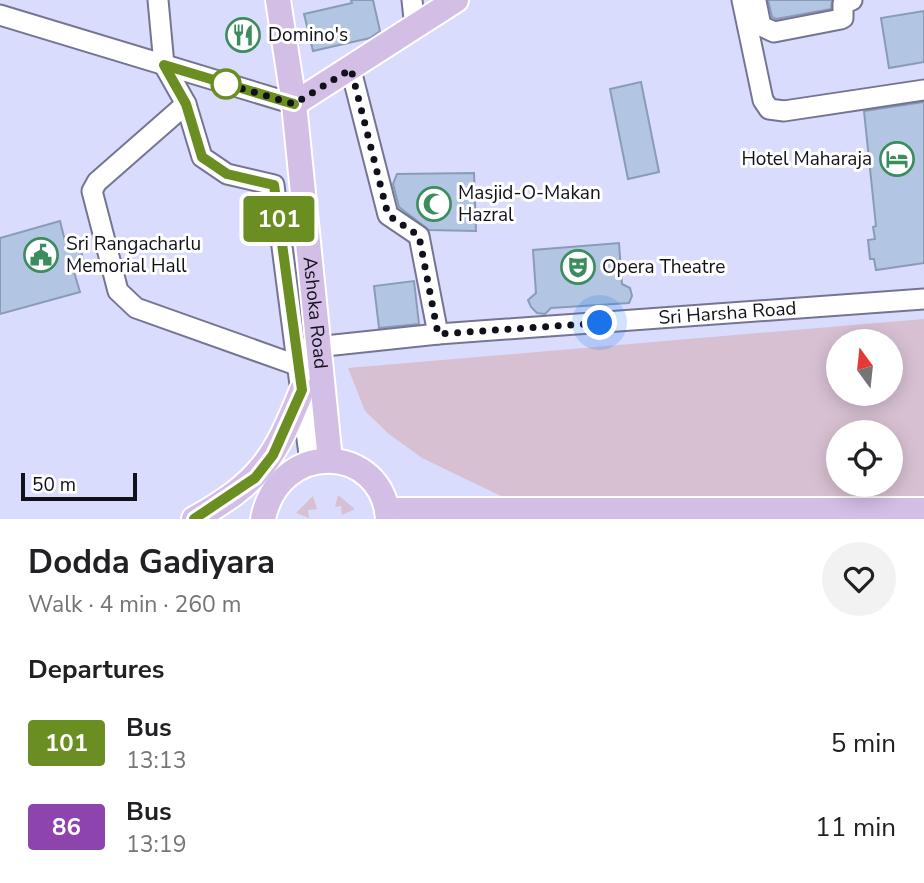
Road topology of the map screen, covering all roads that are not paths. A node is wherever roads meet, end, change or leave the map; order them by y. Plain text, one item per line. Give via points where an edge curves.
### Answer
1 (158, 0) edge
2 (278, 0) edge
3 (412, 0) edge
4 (456, 0) edge
5 (742, 0) edge
6 (755, 0) edge
7 (852, 0) edge
8 (0, 15) edge
9 (415, 28) junction
10 (164, 65) junction
11 (351, 69) junction
12 (924, 90) edge
13 (186, 104) junction
14 (294, 104) junction
15 (924, 299) edge
16 (438, 334) junction
17 (305, 353) junction
18 (302, 390) junction
19 (320, 461) junction
20 (924, 510) edge
21 (388, 514) edge
22 (194, 519) edge
23 (262, 519) edge

1 - 10 street
2 - 14 main road, Ashoka Road
3 - 9 street
4 - 9 main road
5 - 12 street via 763,100 769,109 784,111
6 - 7 street via 761,26 774,32 844,18 843,4
8 - 10 street
9 - 11 main road
10 - 13 street
10 - 14 street
11 - 14 main road
11 - 16 street via 388,215 419,236
13 - 17 street via 202,157 227,174 274,185
13 - 17 street via 92,191 118,291 136,308
14 - 17 main road, Ashoka Road
15 - 16 street, Sri Harsha Road
16 - 17 street, Sri Harsha Road
17 - 18 street
17 - 19 main road, Ashoka Road
18 - 19 street
18 - 22 main road via 273,455 255,478
19 - 21 main road via 350,465 367,475 380,491
19 - 23 main road via 292,470 276,484
20 - 21 main road

